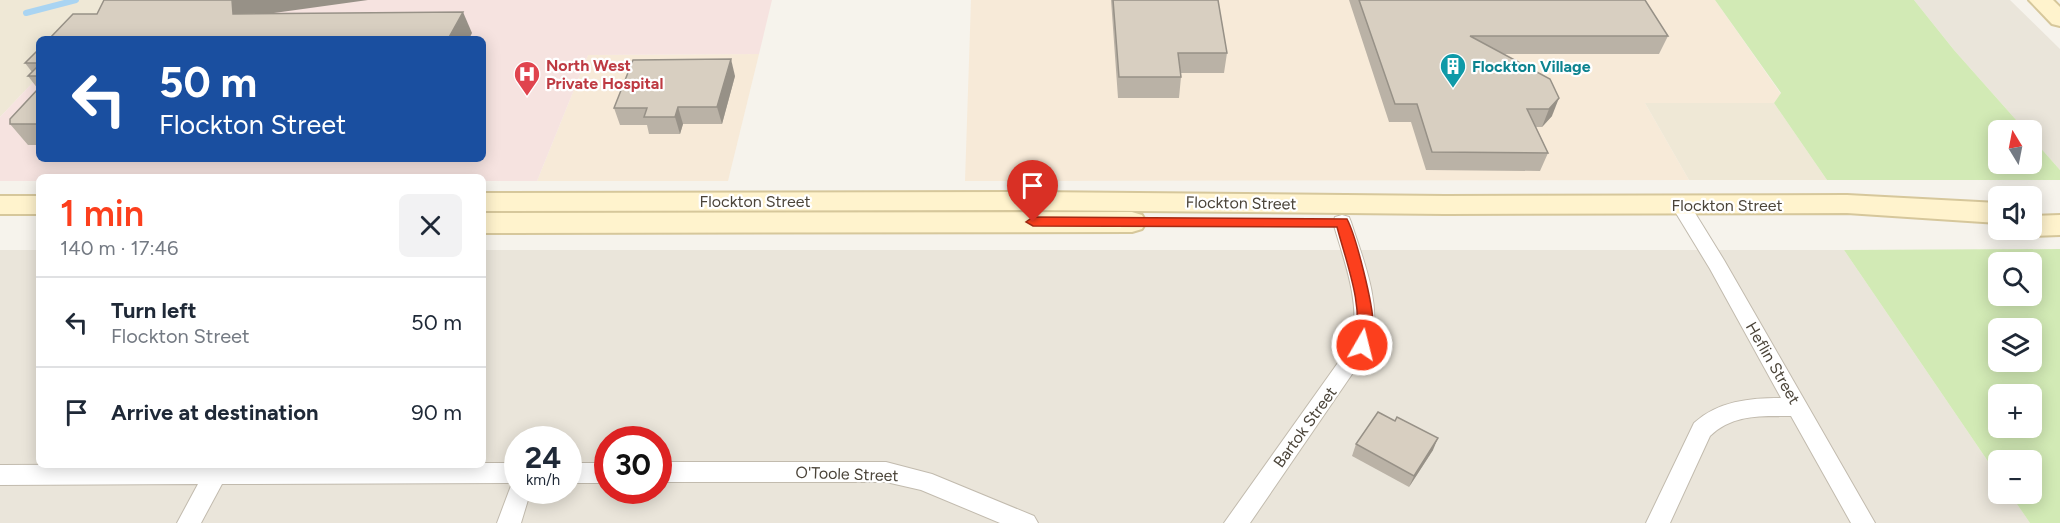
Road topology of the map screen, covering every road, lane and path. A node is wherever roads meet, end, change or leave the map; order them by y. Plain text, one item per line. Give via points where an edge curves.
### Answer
1 (2040, 0) edge
2 (2060, 19) edge
3 (486, 202) edge
4 (0, 205) edge
5 (36, 205) edge
6 (1988, 212) edge
7 (2042, 213) edge
8 (2060, 213) edge
9 (1685, 214) junction
10 (1342, 222) junction
11 (486, 223) edge
12 (36, 224) edge
13 (0, 225) edge
14 (2060, 225) edge
15 (1988, 226) edge
16 (2042, 226) edge
17 (1798, 407) junction
18 (89, 470) edge
19 (672, 472) edge
20 (504, 473) edge
21 (216, 474) junction
22 (0, 475) edge
23 (515, 504) edge
24 (189, 523) edge
25 (509, 523) edge
26 (1026, 523) edge
27 (1236, 523) edge
28 (1658, 523) edge
29 (1863, 523) edge

1 - 2 street
3 - 9 street, Flockton Street via 1032,201
4 - 5 street
6 - 9 street, Flockton Street via 1847,204
7 - 8 street
9 - 10 street, Flockton Street
9 - 15 street, Flockton Street
9 - 17 street, Heflin Street
10 - 11 street, Flockton Street
10 - 27 street, Bartok Street via 1365,309 1362,345
12 - 13 street
14 - 16 street
17 - 28 street via 1739,410 1709,422
17 - 29 street, Heflin Street
18 - 21 street
18 - 22 street
19 - 26 street, O'Toole Street via 886,472 924,481
20 - 21 street
21 - 24 street
23 - 25 street

